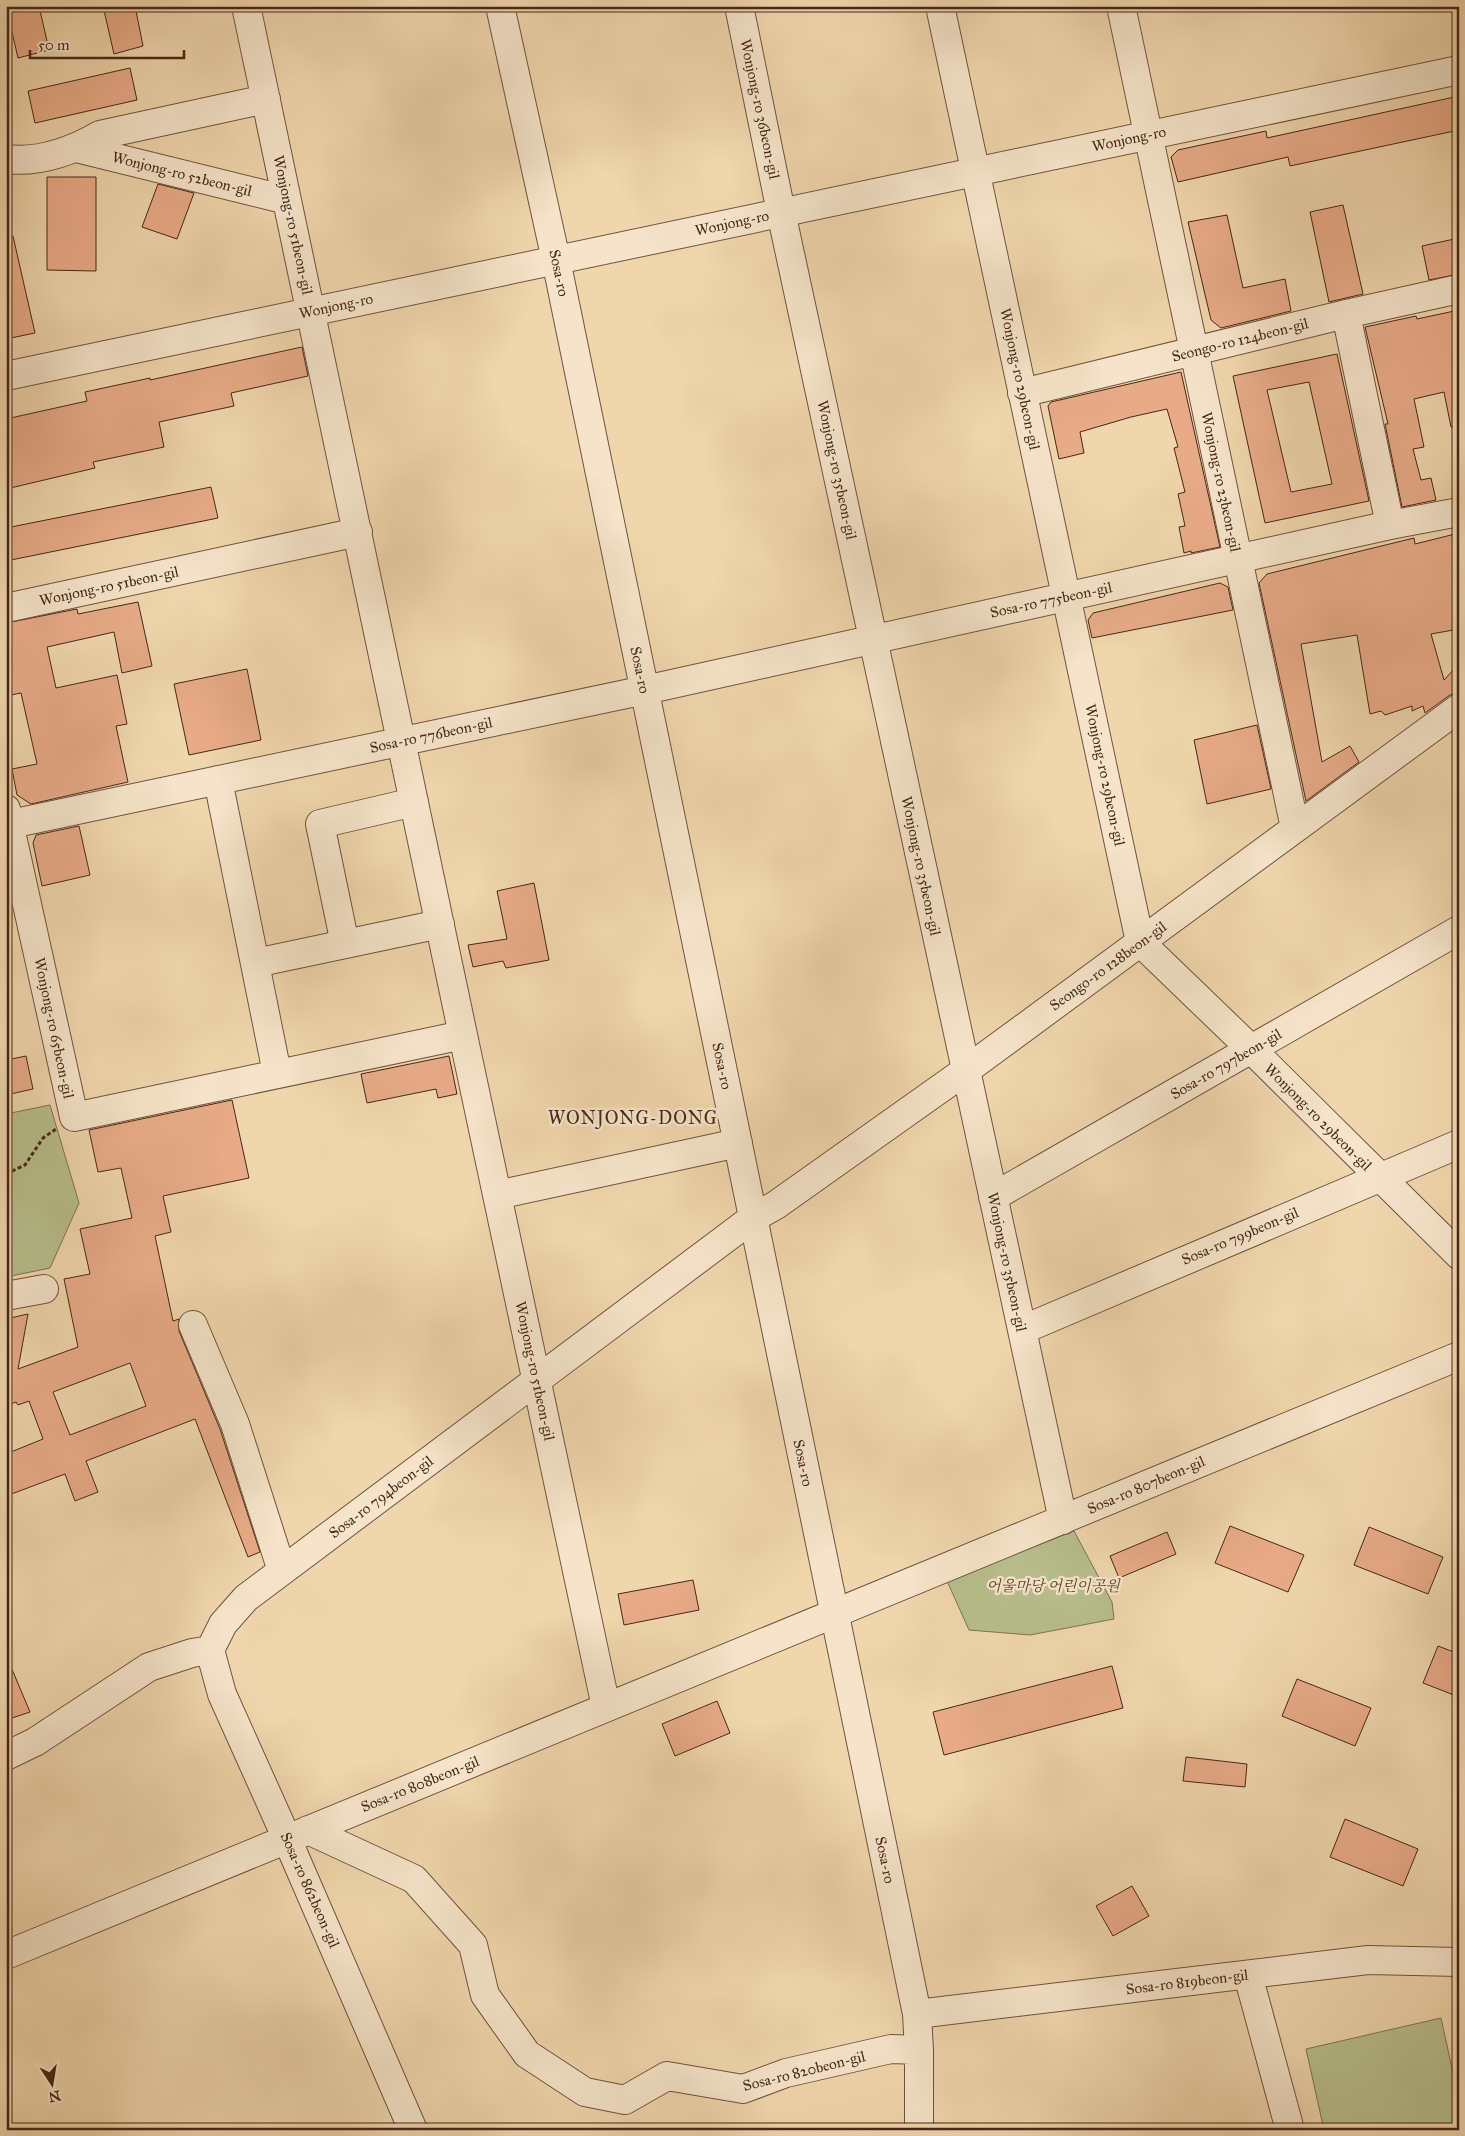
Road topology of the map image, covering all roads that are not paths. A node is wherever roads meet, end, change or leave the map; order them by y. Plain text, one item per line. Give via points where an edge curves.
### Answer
1 (246, 6) edge
2 (500, 6) edge
3 (739, 6) edge
4 (940, 6) edge
5 (1121, 6) edge
6 (1459, 70) edge
7 (266, 99) junction
8 (1148, 135) junction
9 (76, 148) junction
10 (6, 159) edge
11 (975, 172) junction
12 (287, 200) junction
13 (781, 212) junction
14 (556, 260) junction
15 (1459, 289) edge
16 (311, 312) junction
17 (1346, 314) junction
18 (1194, 351) junction
19 (6, 376) edge
20 (1022, 393) junction
21 (1459, 512) edge
22 (1390, 525) junction
23 (358, 532) junction
24 (1238, 559) junction
25 (1067, 597) junction
26 (6, 608) edge
27 (873, 638) junction
28 (645, 690) junction
29 (1459, 708) edge
30 (402, 741) junction
31 (218, 780) junction
32 (414, 802) junction
33 (7, 819) edge
34 (1295, 828) junction
35 (440, 924) junction
36 (1459, 930) edge
37 (1140, 942) junction
38 (345, 944) junction
39 (255, 963) junction
40 (463, 1035) junction
41 (1251, 1049) junction
42 (965, 1071) junction
43 (278, 1073) junction
44 (738, 1143) junction
45 (1459, 1144) edge
46 (1379, 1178) junction
47 (497, 1195) junction
48 (993, 1197) junction
49 (753, 1218) junction
50 (1459, 1255) edge
51 (44, 1289) dead end
52 (6, 1296) edge
53 (193, 1325) dead end
54 (1022, 1330) junction
55 (1459, 1356) edge
56 (537, 1379) junction
57 (1063, 1520) junction
58 (282, 1571) junction
59 (834, 1615) junction
60 (210, 1650) junction
61 (606, 1707) junction
62 (6, 1756) edge
63 (298, 1835) junction
64 (6, 1955) edge
65 (1459, 1962) edge
66 (1248, 1975) junction
67 (916, 2014) junction
68 (920, 2050) junction
69 (412, 2130) edge
70 (919, 2130) edge
71 (1290, 2130) edge

1 - 7 street, Wonjong-ro 51beon-gil
2 - 14 street, Sosa-ro
3 - 13 street, Wonjong-ro 36beon-gil
4 - 11 street, Wonjong-ro 29beon-gil
5 - 8 street, Wonjong-ro 23beon-gil
6 - 8 street, Wonjong-ro
7 - 9 street, Wonjong-ro 52beon-gil via 100,135
7 - 12 street, Wonjong-ro 51beon-gil
8 - 11 street, Wonjong-ro
8 - 18 street, Wonjong-ro 23beon-gil
9 - 10 street, Wonjong-ro 52beon-gil via 22,161
9 - 12 street, Wonjong-ro 52beon-gil
11 - 13 street, Wonjong-ro
11 - 20 street, Wonjong-ro 29beon-gil
12 - 16 street, Wonjong-ro 51beon-gil
13 - 14 street, Wonjong-ro
13 - 27 street, Wonjong-ro 35beon-gil
14 - 16 street, Wonjong-ro
14 - 28 street, Sosa-ro
15 - 17 street, Seongo-ro 124beon-gil
16 - 19 street, Wonjong-ro
16 - 23 street, Wonjong-ro 51beon-gil
17 - 18 street, Seongo-ro 124beon-gil
17 - 22 street
18 - 20 street, Seongo-ro 124beon-gil
18 - 24 street, Wonjong-ro 23beon-gil
20 - 25 street, Wonjong-ro 29beon-gil
21 - 22 street, Sosa-ro 775beon-gil
22 - 24 street, Sosa-ro 775beon-gil
23 - 26 street, Wonjong-ro 51beon-gil
23 - 30 street, Wonjong-ro 51beon-gil
24 - 25 street, Sosa-ro 775beon-gil
24 - 34 street, Wonjong-ro 23beon-gil
25 - 27 street, Sosa-ro 775beon-gil
25 - 37 street, Wonjong-ro 29beon-gil
27 - 28 street, Sosa-ro 775beon-gil
27 - 42 street, Wonjong-ro 35beon-gil
28 - 30 street, Sosa-ro 776beon-gil
28 - 44 street, Sosa-ro
29 - 34 street, Seongo-ro 128beon-gil
30 - 31 street, Sosa-ro 776beon-gil
30 - 32 street, Wonjong-ro 51beon-gil
31 - 33 street, Sosa-ro 776beon-gil
31 - 39 street
32 - 35 street, Wonjong-ro 51beon-gil
32 - 38 street via 320,824
33 - 43 street, Wonjong-ro 65beon-gil via 74,1117
34 - 37 street, Seongo-ro 128beon-gil
35 - 38 street
35 - 40 street, Wonjong-ro 51beon-gil
36 - 41 street, Sosa-ro 797beon-gil
37 - 41 street, Wonjong-ro 29beon-gil
37 - 42 street, Seongo-ro 128beon-gil
38 - 39 street
39 - 43 street
40 - 43 street
40 - 47 street, Wonjong-ro 51beon-gil
41 - 46 street, Wonjong-ro 29beon-gil
41 - 48 street, Sosa-ro 797beon-gil
42 - 48 street, Wonjong-ro 35beon-gil
42 - 49 street, Seongo-ro 128beon-gil
44 - 47 street
44 - 49 street, Sosa-ro
45 - 46 street, Sosa-ro 799beon-gil
46 - 50 street, Wonjong-ro 29beon-gil
46 - 54 street, Sosa-ro 799beon-gil
47 - 56 street, Wonjong-ro 51beon-gil
48 - 54 street, Wonjong-ro 35beon-gil
49 - 56 street, Sosa-ro 794beon-gil
49 - 59 street, Sosa-ro
51 - 52 street
53 - 58 street via 236,1424
54 - 57 street, Wonjong-ro 35beon-gil
55 - 57 street, Sosa-ro 807beon-gil
56 - 58 street, Sosa-ro 794beon-gil
56 - 61 street, Wonjong-ro 51beon-gil
57 - 59 street, Sosa-ro 807beon-gil
58 - 60 street, Sosa-ro 794beon-gil via 246,1598 223,1624
59 - 61 street, Sosa-ro 808beon-gil
59 - 67 street, Sosa-ro
60 - 62 street via 149,1667 35,1742
60 - 63 street, Sosa-ro 862beon-gil via 222,1694
61 - 63 street, Sosa-ro 808beon-gil
63 - 64 street, Sosa-ro 808beon-gil
63 - 68 street, Sosa-ro 820beon-gil via 414,1879 473,1945 485,1995 527,2054 585,2092 625,2100 667,2076 742,2088 786,2073 891,2049
63 - 69 street, Sosa-ro 862beon-gil
65 - 66 street, Sosa-ro 819beon-gil via 1368,1960
66 - 67 street, Sosa-ro 819beon-gil
66 - 71 street
67 - 68 street, Sosa-ro
68 - 70 street, Sosa-ro

